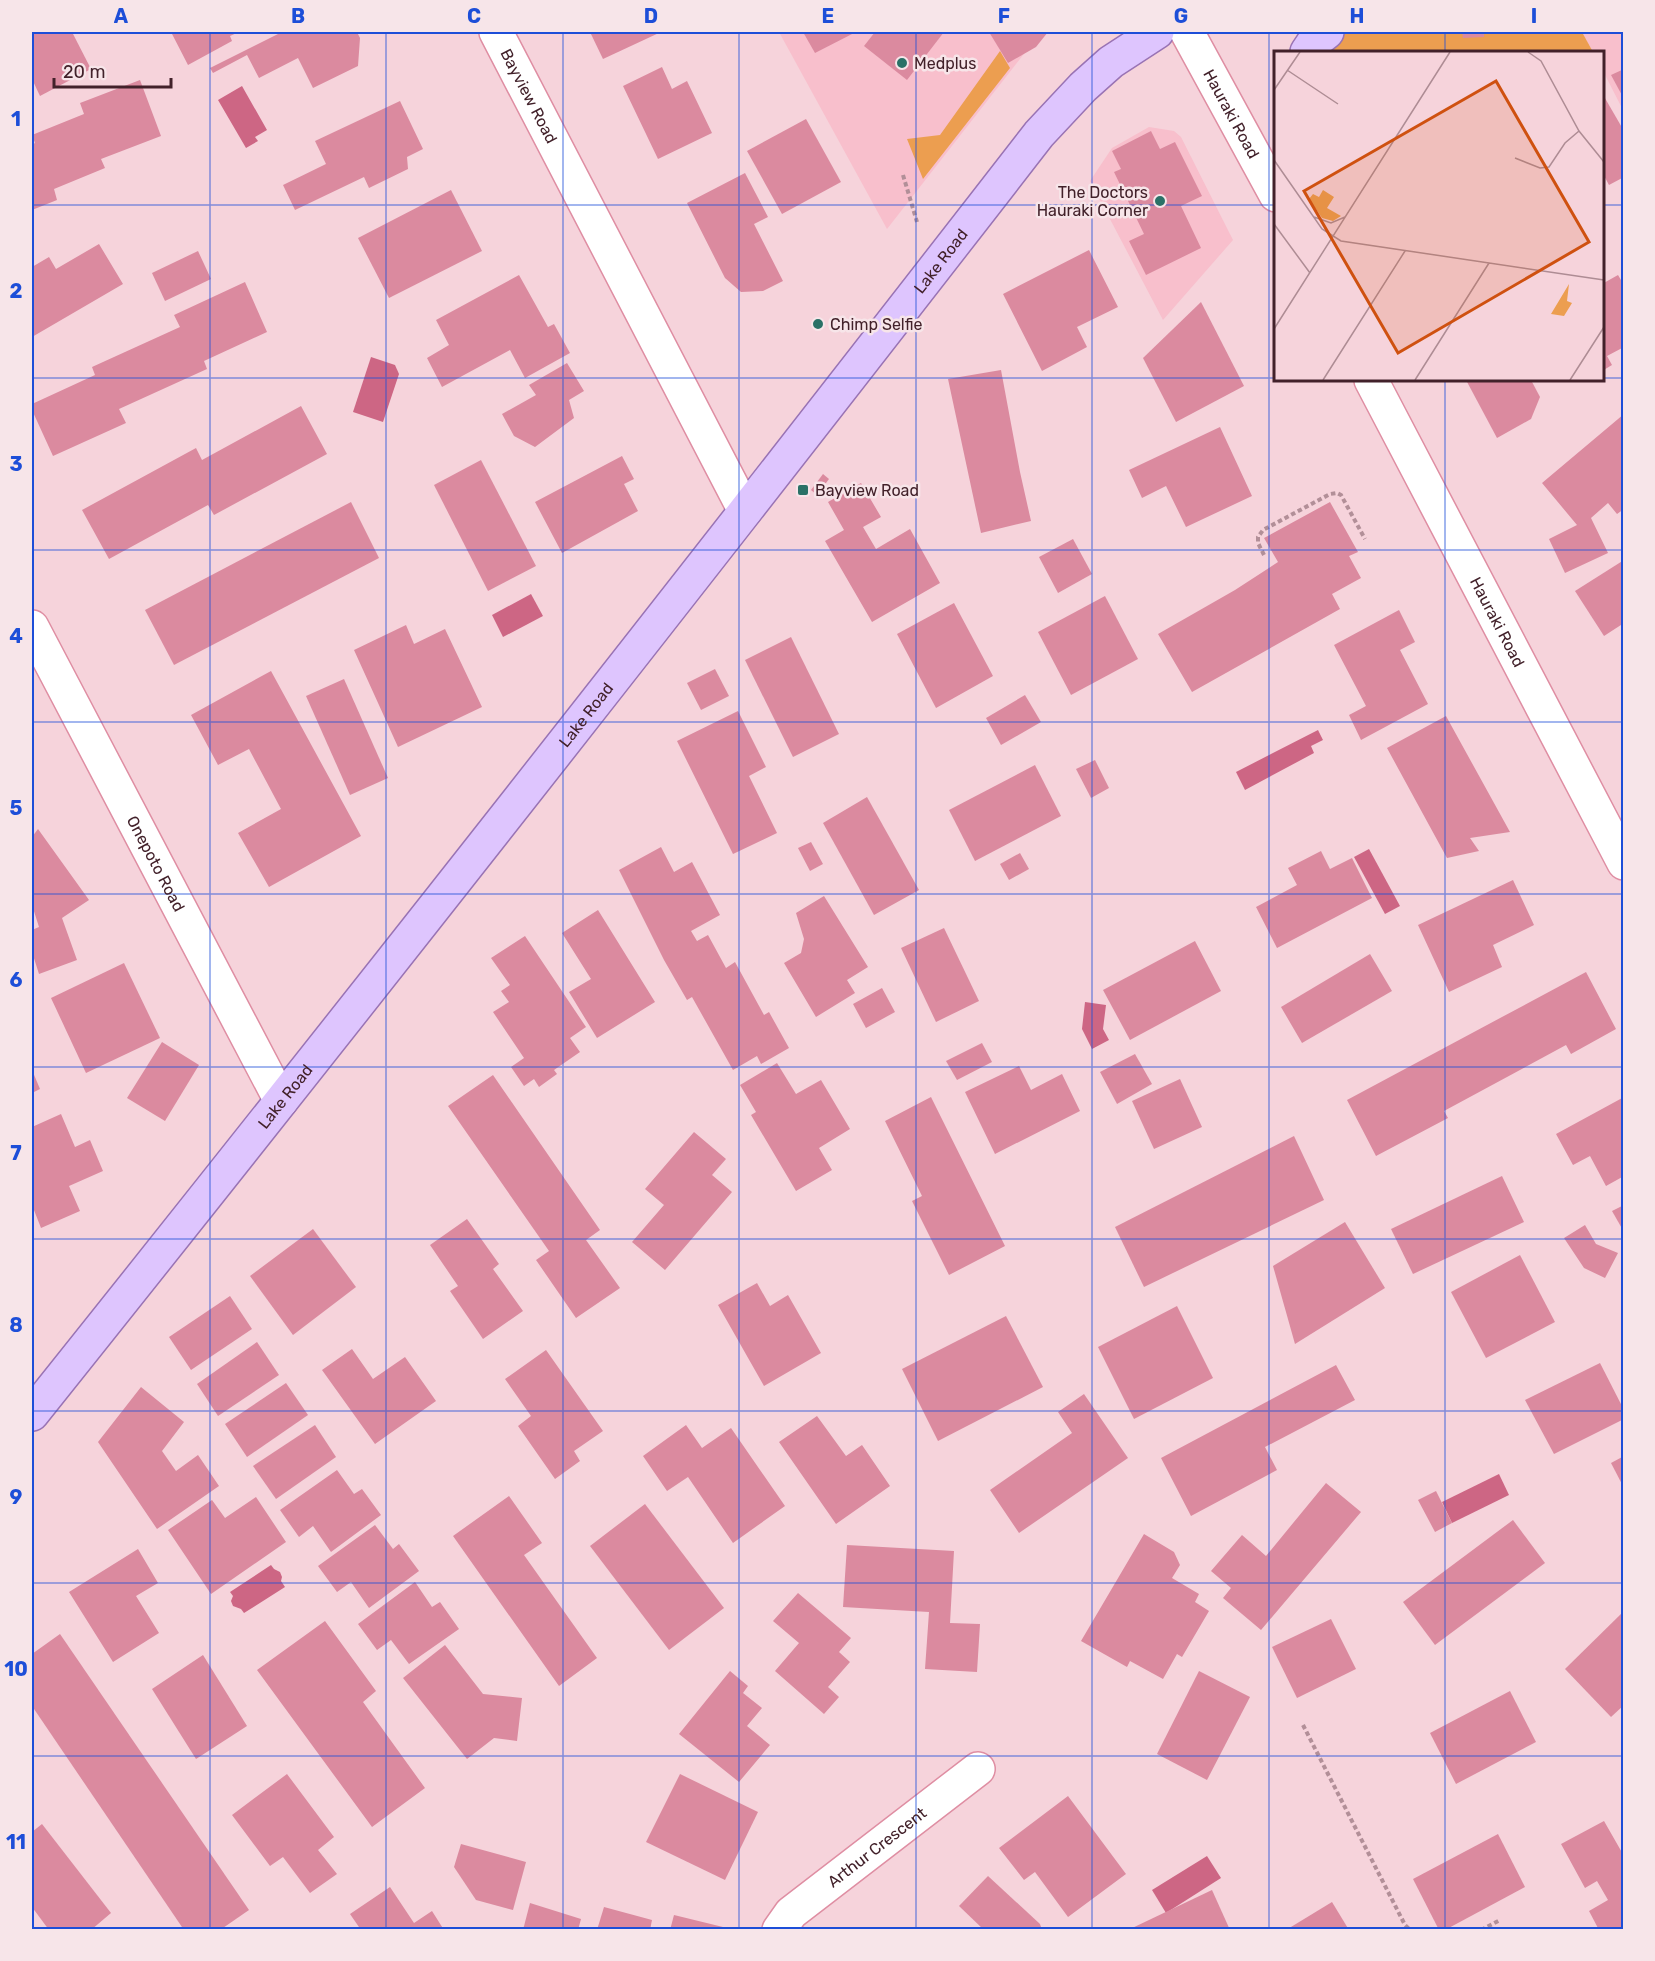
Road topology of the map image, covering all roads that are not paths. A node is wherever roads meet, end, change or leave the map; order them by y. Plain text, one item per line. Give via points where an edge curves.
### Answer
1 (496, 32) edge
2 (1157, 32) edge
3 (1186, 32) edge
4 (1327, 32) edge
5 (1308, 51) edge
6 (1274, 193) edge
7 (1372, 381) edge
8 (745, 511) junction
9 (32, 627) edge
10 (1623, 863) edge
11 (281, 1101) junction
12 (32, 1414) edge
13 (978, 1769) dead end
14 (779, 1929) edge

1 - 8 street, Bayview Road
2 - 8 main road, Lake Road via 1111,62 1039,134
3 - 6 street, Hauraki Road
4 - 5 main road
7 - 10 street, Hauraki Road
8 - 11 main road, Lake Road
9 - 11 street, Onepoto Road
11 - 12 main road, Lake Road
13 - 14 street, Arthur Crescent via 791,1913

